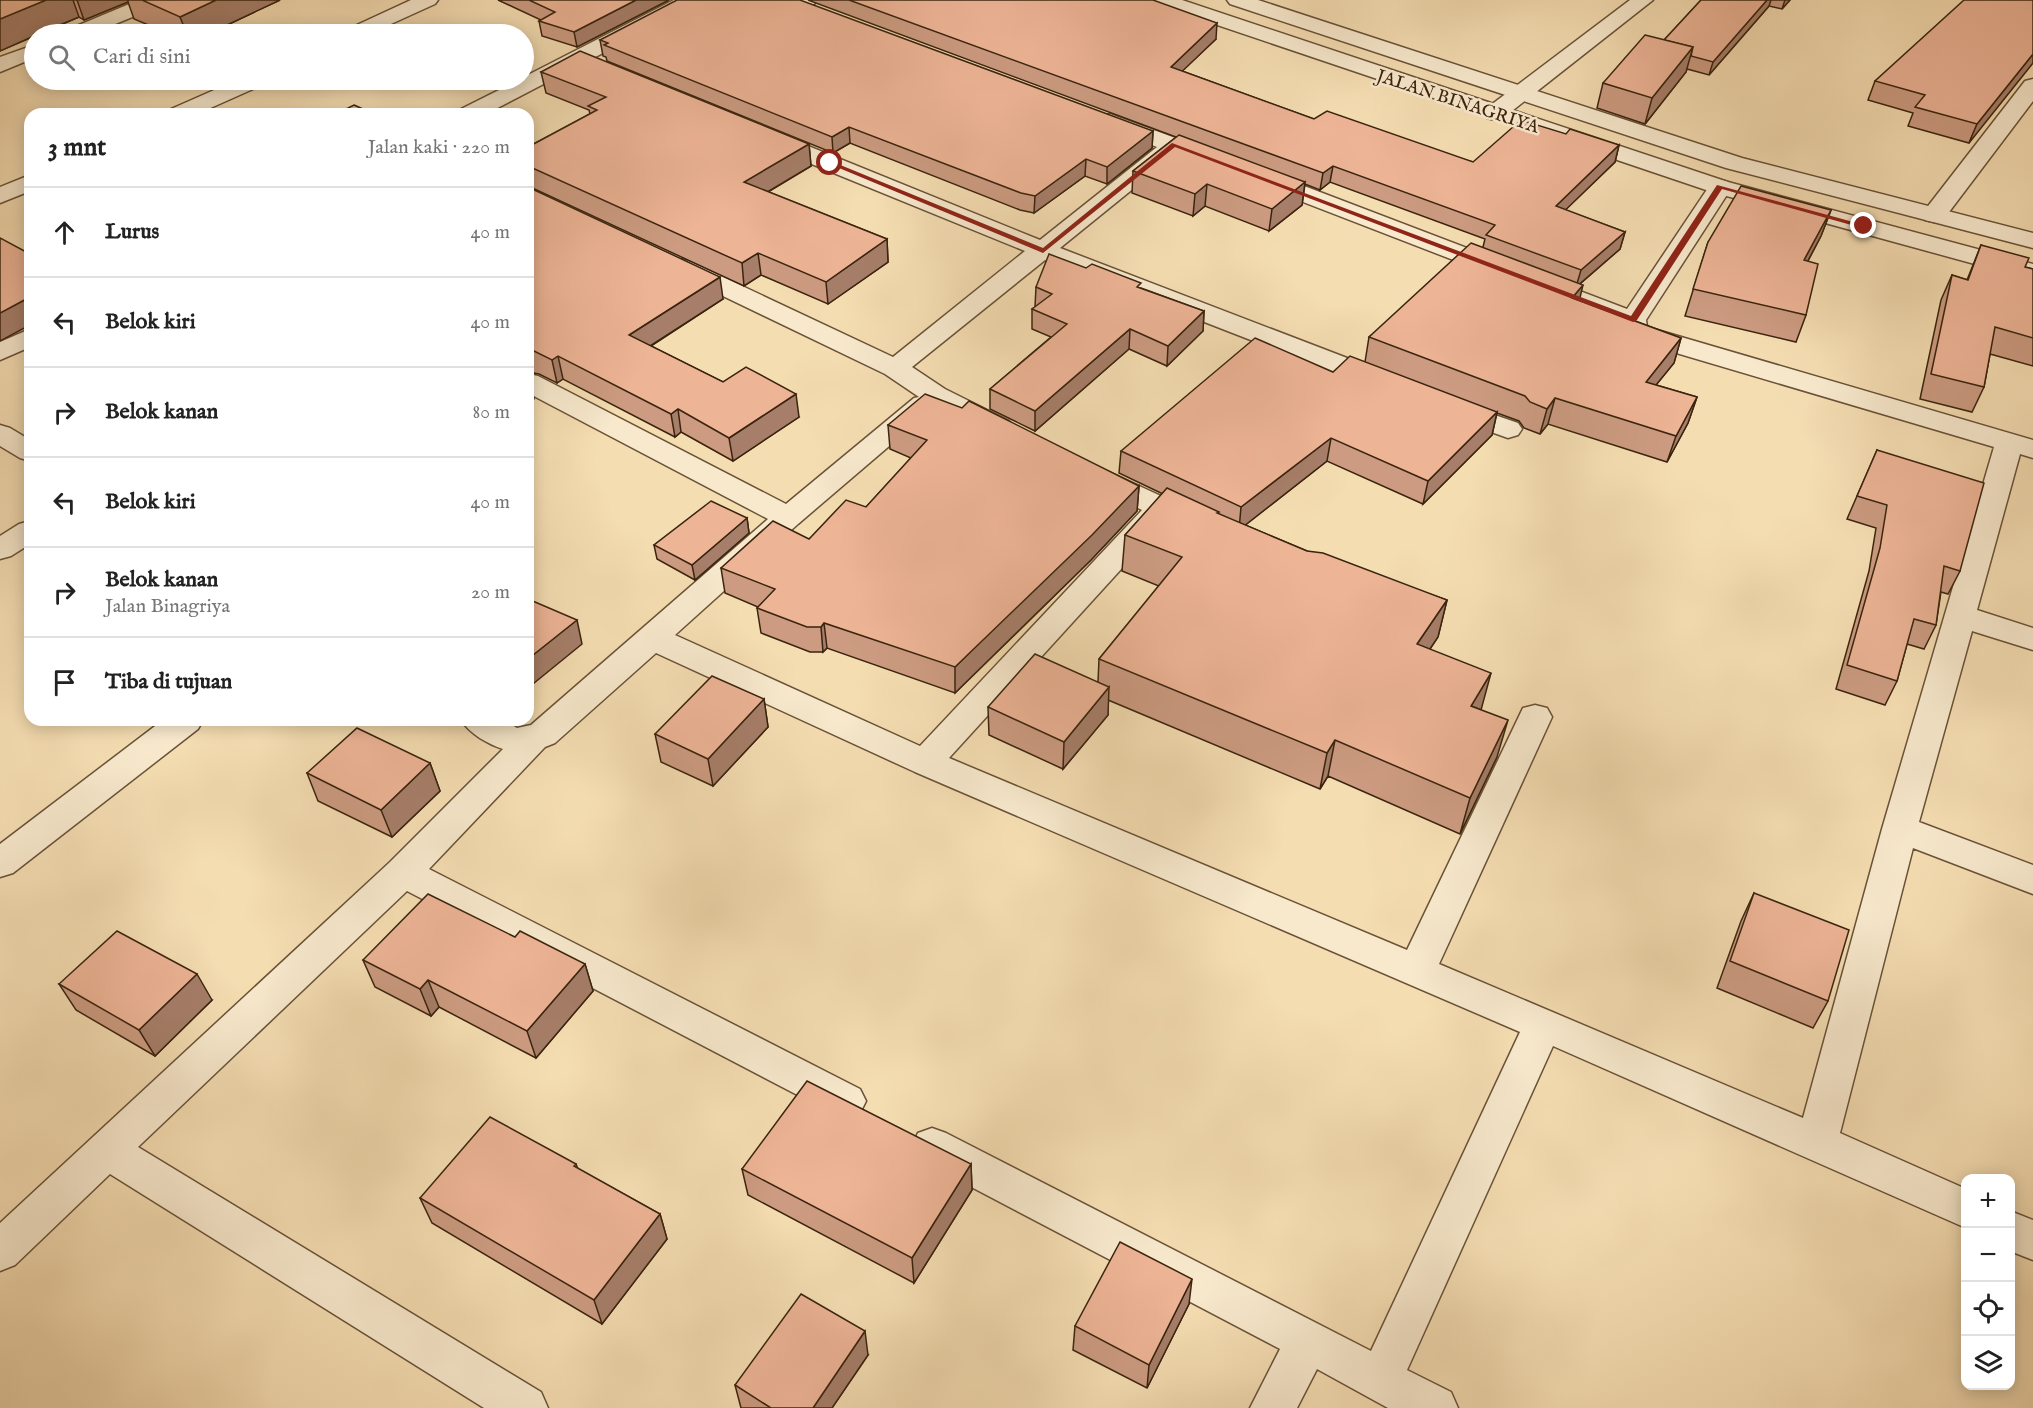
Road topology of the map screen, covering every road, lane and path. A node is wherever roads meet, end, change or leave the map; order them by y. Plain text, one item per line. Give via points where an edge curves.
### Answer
1 (157, 0) edge
2 (428, 0) edge
3 (690, 0) edge
4 (1162, 0) edge
5 (1237, 0) edge
6 (1643, 0) edge
7 (98, 24) edge
8 (375, 24) edge
9 (24, 55) edge
10 (575, 58) junction
11 (0, 65) edge
12 (607, 72) edge
13 (534, 80) edge
14 (2033, 86) edge
15 (232, 90) edge
16 (514, 90) edge
17 (1522, 95) junction
18 (192, 108) edge
19 (480, 108) edge
20 (2024, 111) edge
21 (1085, 112) edge
22 (1495, 114) junction
23 (749, 130) edge
24 (1174, 145) junction
25 (24, 185) edge
26 (1720, 187) junction
27 (0, 196) edge
28 (1934, 215) junction
29 (2033, 241) edge
30 (1043, 250) junction
31 (658, 256) edge
32 (2033, 272) edge
33 (1633, 320) junction
34 (24, 340) edge
35 (0, 352) edge
36 (895, 368) junction
37 (534, 385) edge
38 (935, 395) junction
39 (1508, 429) dead end
40 (0, 434) edge
41 (1017, 436) edge
42 (2021, 445) edge
43 (24, 448) edge
44 (1078, 467) edge
45 (1160, 508) junction
46 (788, 517) junction
47 (1211, 532) edge
48 (24, 535) edge
49 (0, 549) edge
50 (1960, 616) junction
51 (652, 638) junction
52 (2033, 639) edge
53 (1534, 717) dead end
54 (178, 726) edge
55 (488, 726) edge
56 (532, 741) junction
57 (925, 762) junction
58 (1900, 829) junction
59 (3, 856) edge
60 (403, 872) junction
61 (2033, 880) edge
62 (1417, 970) junction
63 (1543, 1025) junction
64 (1817, 1142) junction
65 (110, 1150) junction
66 (1961, 1207) edge
67 (2015, 1232) edge
68 (2033, 1240) edge
69 (0, 1251) edge
70 (1308, 1340) junction
71 (1380, 1380) junction
72 (525, 1408) edge
73 (1273, 1408) edge
74 (1435, 1408) edge

1 - 7 street
2 - 8 street
3 - 10 street
4 - 22 street, JALAN BINAGRIYA
5 - 17 street, JALAN BINAGRIYA
6 - 17 street
9 - 11 street
10 - 12 street
10 - 13 street
14 - 20 street
15 - 18 street
16 - 19 street
17 - 22 street
17 - 28 street, JALAN BINAGRIYA via 1734,164
20 - 28 street
21 - 24 street
22 - 26 street, JALAN BINAGRIYA
23 - 30 street
24 - 30 street
24 - 33 street
25 - 27 street
26 - 32 street, JALAN BINAGRIYA
26 - 33 street
28 - 29 street, JALAN BINAGRIYA
30 - 36 street
30 - 39 street
31 - 36 street
33 - 42 street via 1632,327 1638,333
34 - 35 street
36 - 38 street
37 - 46 street
38 - 41 street
38 - 46 street
40 - 43 street
42 - 50 street
44 - 45 street
45 - 47 street
45 - 57 street
46 - 51 street
48 - 49 street
50 - 52 street
50 - 58 street
51 - 56 street
51 - 57 street
53 - 62 street
54 - 59 street
55 - 56 street via 512,741
56 - 60 street
57 - 62 street
58 - 61 street
58 - 64 street
60 - 65 street
60 - 70 street
62 - 63 street
63 - 64 street
63 - 71 street
64 - 66 street
65 - 69 street
65 - 72 street
67 - 68 street
70 - 71 street
70 - 73 street
71 - 74 street

